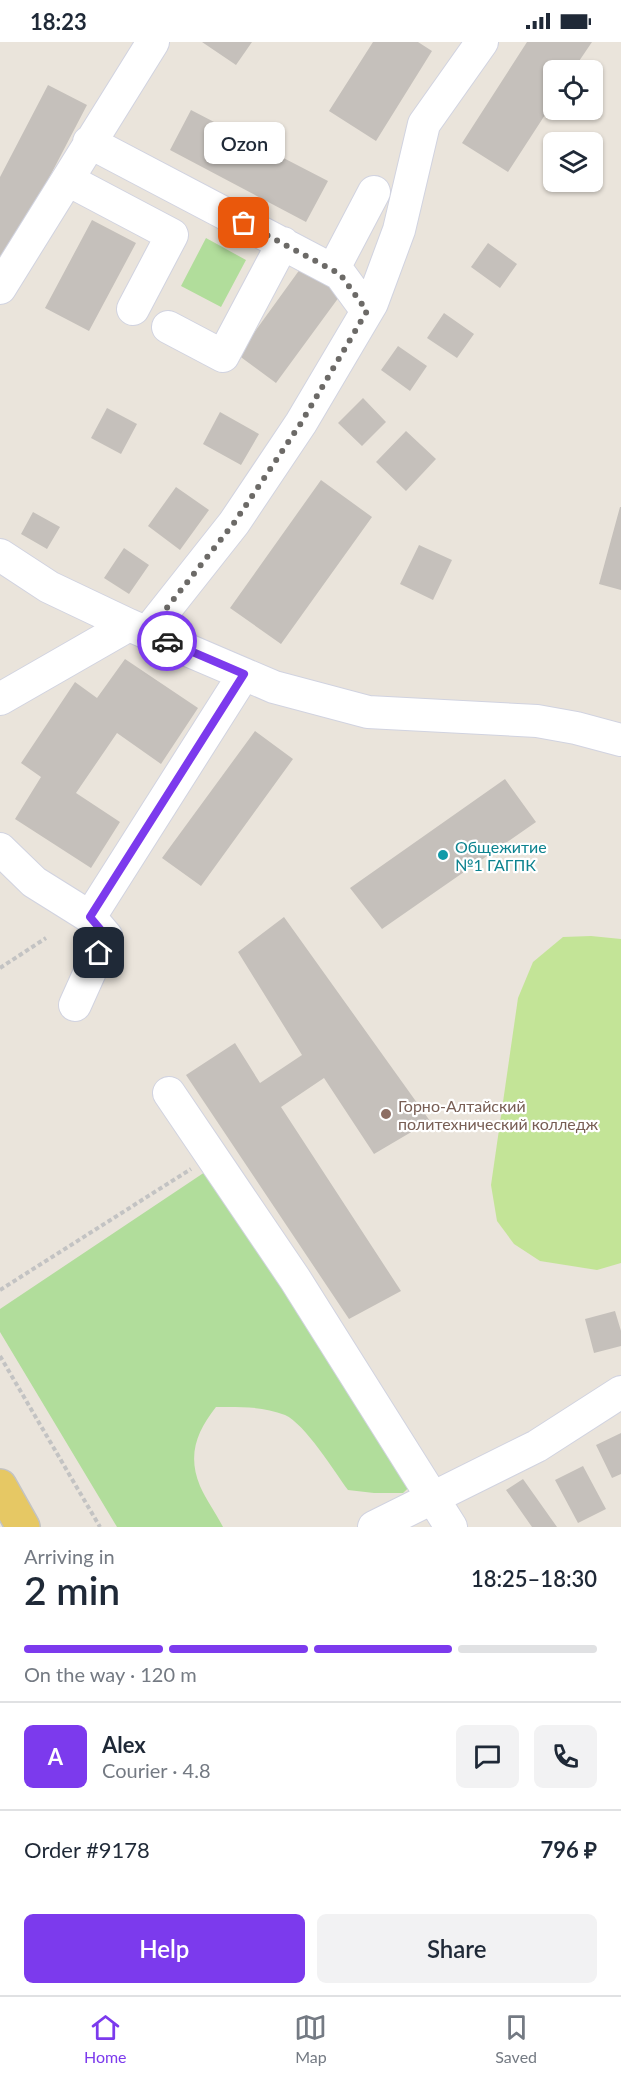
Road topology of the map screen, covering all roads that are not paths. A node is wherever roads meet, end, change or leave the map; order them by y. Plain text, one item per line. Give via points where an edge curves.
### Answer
1 (153, 42) edge
2 (482, 42) edge
3 (89, 142) junction
4 (68, 180) junction
5 (374, 192) dead end
6 (283, 243) junction
7 (333, 270) junction
8 (0, 288) edge
9 (133, 309) dead end
10 (367, 311) junction
11 (168, 327) dead end
12 (0, 555) edge
13 (138, 629) junction
14 (244, 674) junction
15 (0, 699) edge
16 (621, 740) edge
17 (0, 849) edge
18 (90, 917) junction
19 (75, 1005) dead end
20 (169, 1093) dead end
21 (621, 1392) edge
22 (0, 1486) edge
23 (434, 1497) junction
24 (23, 1527) edge
25 (374, 1527) edge
26 (451, 1527) edge

1 - 3 street
2 - 10 street via 424,124 399,230
3 - 4 street
3 - 6 street
4 - 8 street
4 - 9 street via 172,235
5 - 7 street
6 - 7 street
6 - 11 street via 224,356
7 - 10 street
10 - 13 street via 301,423 234,523
12 - 13 street via 49,587
13 - 14 street
13 - 15 street
14 - 16 street via 274,687 368,712 537,721
14 - 18 street
17 - 18 street via 34,882
18 - 19 street via 106,936
20 - 23 street via 295,1279
21 - 23 street via 537,1446
22 - 24 main road
23 - 25 street
23 - 26 street

